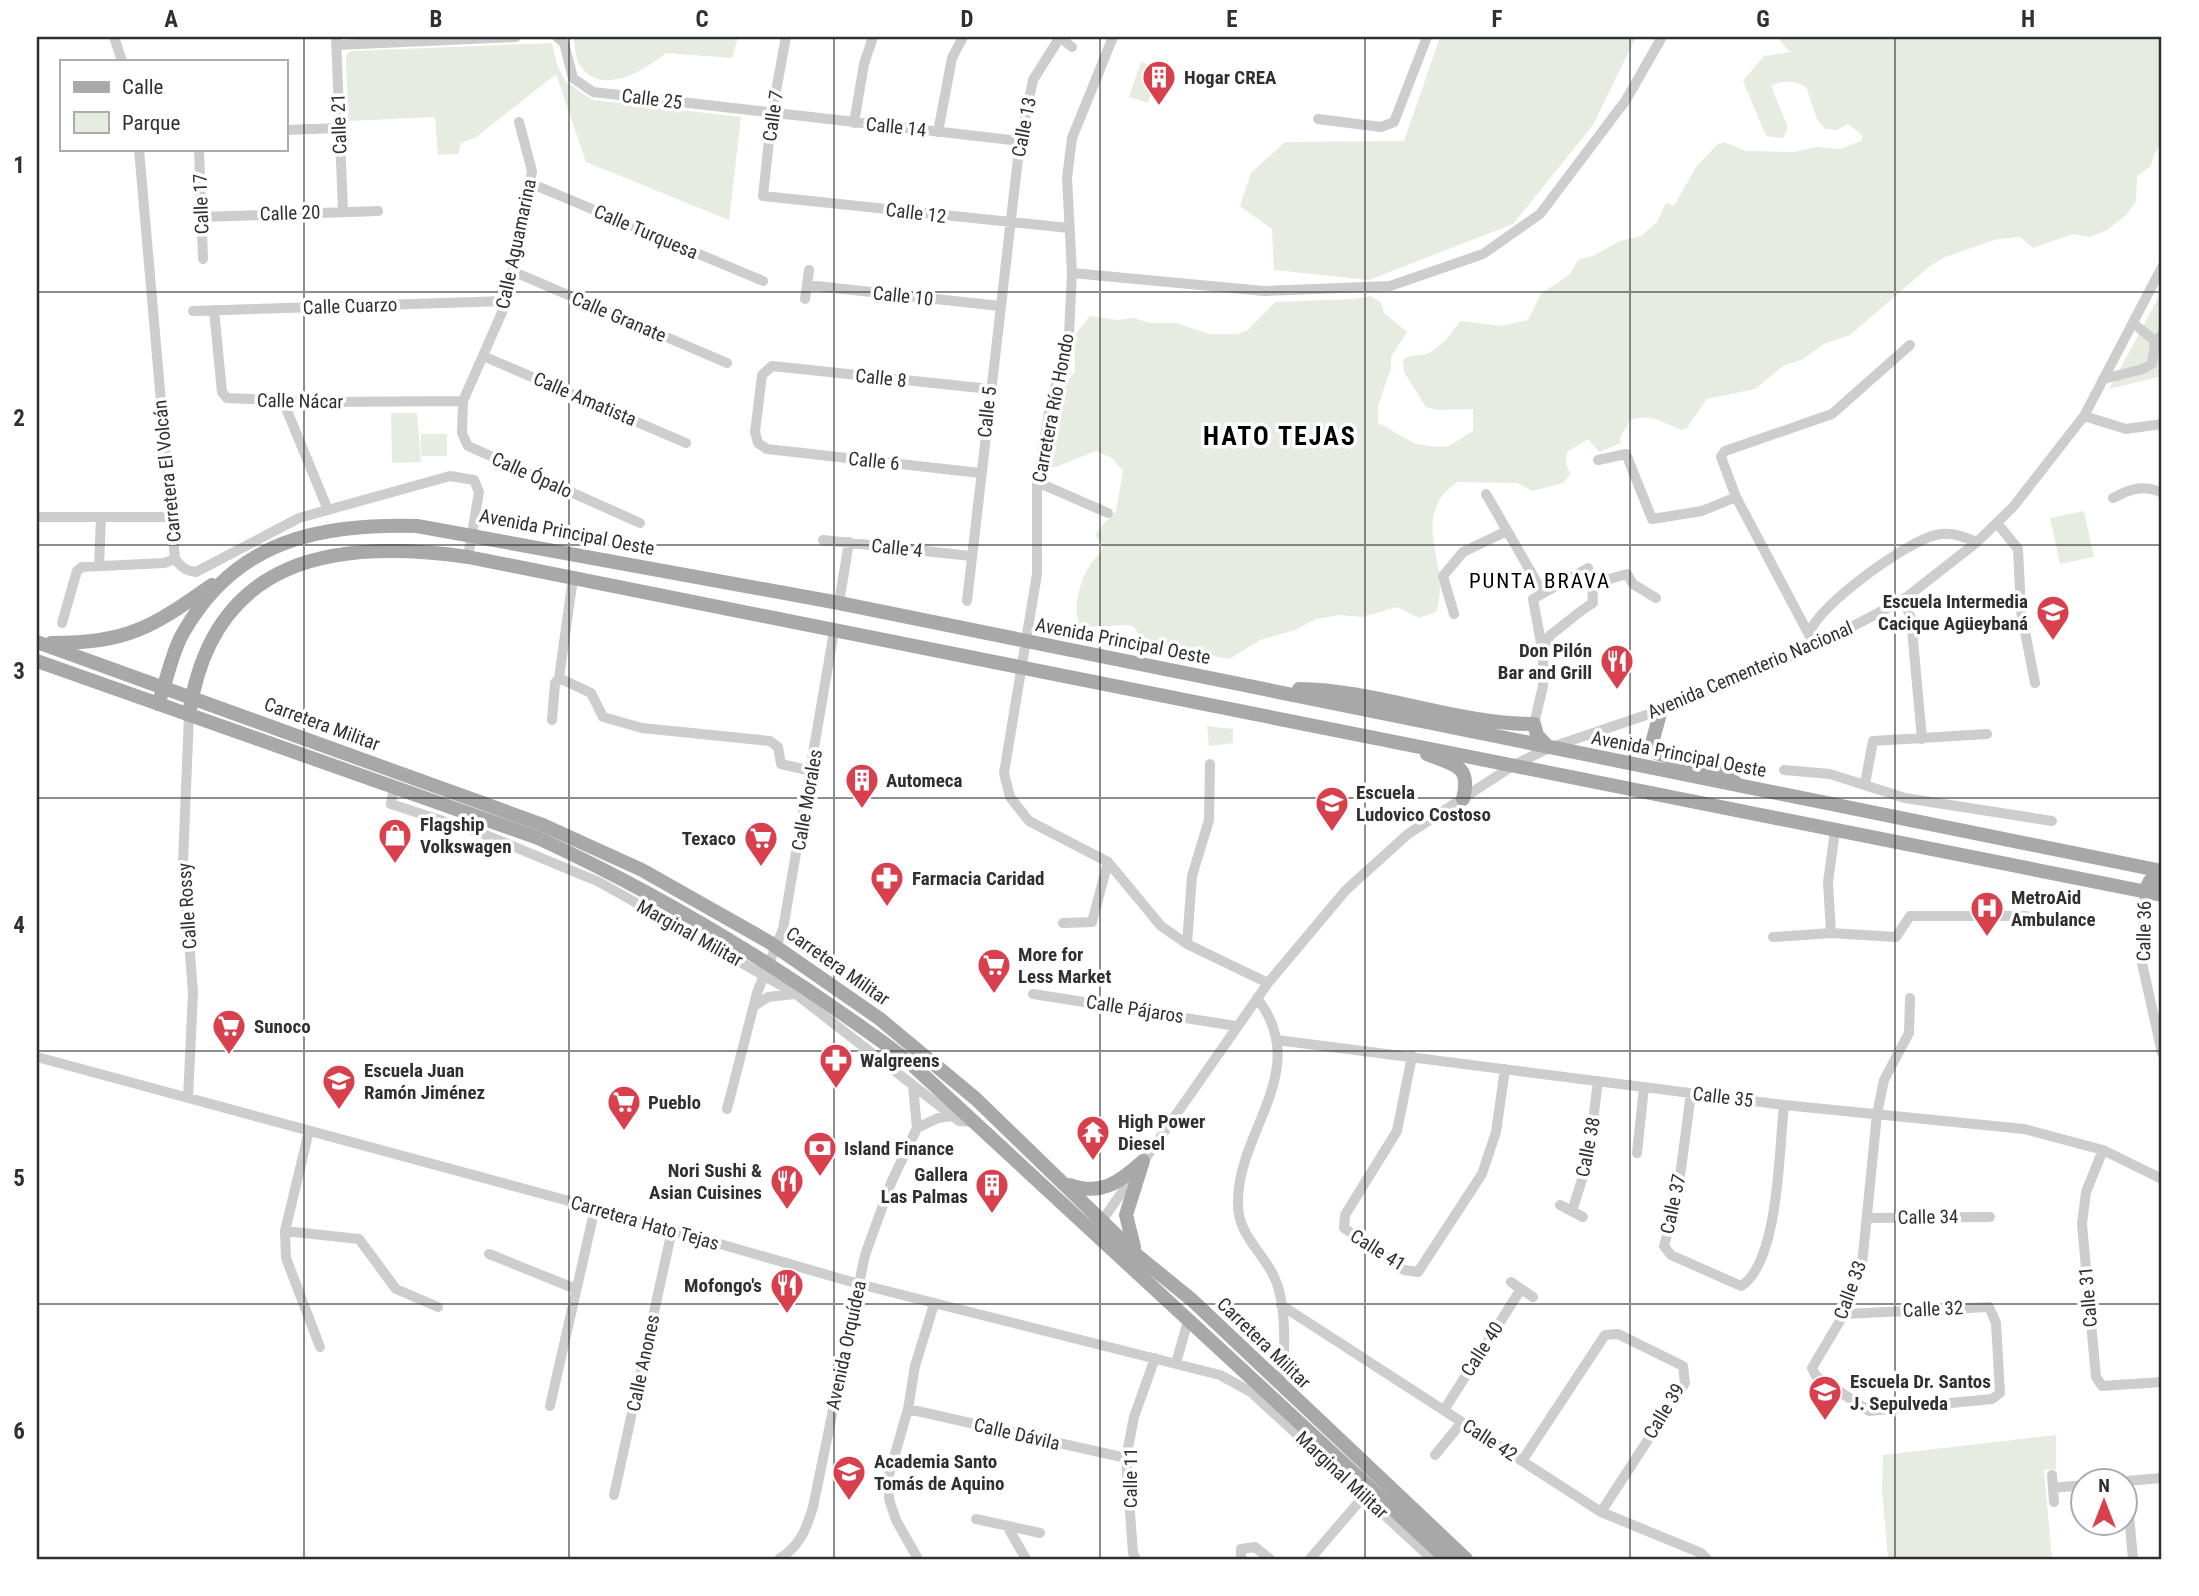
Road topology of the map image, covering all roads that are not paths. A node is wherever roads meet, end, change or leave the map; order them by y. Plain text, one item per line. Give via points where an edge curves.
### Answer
1 (114, 37) edge
2 (516, 37) edge
3 (786, 37) edge
4 (873, 37) edge
5 (963, 37) edge
6 (1060, 37) edge
7 (1113, 37) edge
8 (1427, 37) edge
9 (1662, 37) edge
10 (560, 40) edge
11 (336, 41) edge
12 (1072, 47) dead end
13 (122, 60) edge
14 (772, 113) junction
15 (1318, 119) dead end
16 (519, 122) dead end
17 (855, 123) junction
18 (339, 128) junction
19 (287, 130) edge
20 (937, 132) junction
21 (1020, 141) junction
22 (139, 150) edge
23 (199, 150) edge
24 (530, 183) junction
25 (763, 196) joint
26 (343, 211) junction
27 (378, 211) dead end
28 (201, 217) junction
29 (1009, 224) junction
30 (1069, 228) junction
31 (203, 259) dead end
32 (2162, 267) edge
33 (809, 270) dead end
34 (512, 271) junction
35 (1072, 272) junction
36 (762, 281) dead end
37 (807, 285) junction
38 (805, 299) dead end
39 (507, 302) junction
40 (1000, 306) junction
41 (214, 310) junction
42 (193, 311) dead end
43 (2133, 323) junction
44 (2159, 338) edge
45 (1910, 345) dead end
46 (483, 356) junction
47 (727, 363) dead end
48 (2103, 379) junction
49 (990, 390) junction
50 (283, 401) junction
51 (463, 401) junction
52 (2084, 416) junction
53 (2162, 424) edge
54 (686, 443) dead end
55 (768, 449) joint
56 (1598, 460) dead end
57 (981, 473) junction
58 (1037, 482) junction
59 (2162, 493) edge
60 (1486, 494) dead end
61 (1736, 496) junction
62 (2113, 498) dead end
63 (328, 510) junction
64 (1108, 513) dead end
65 (37, 517) edge
66 (102, 517) junction
67 (171, 517) junction
68 (640, 523) dead end
69 (1997, 523) junction
70 (1507, 531) junction
71 (473, 534) junction
72 (823, 540) dead end
73 (849, 542) junction
74 (1977, 542) junction
75 (971, 556) junction
76 (468, 557) junction
77 (176, 559) junction
78 (99, 566) junction
79 (1588, 568) dead end
80 (233, 570) junction
81 (573, 578) junction
82 (1544, 593) junction
83 (1656, 598) dead end
84 (1903, 600) junction
85 (967, 601) dead end
86 (839, 603) junction
87 (1454, 614) dead end
88 (62, 623) dead end
89 (834, 631) junction
90 (1810, 632) junction
91 (1026, 641) junction
92 (38, 642) edge
93 (1815, 646) junction
94 (1543, 654) junction
95 (37, 661) edge
96 (1021, 666) junction
97 (559, 678) junction
98 (2035, 683) dead end
99 (164, 688) junction
100 (1265, 689) junction
101 (191, 698) junction
102 (158, 704) junction
103 (1661, 710) junction
104 (189, 715) junction
105 (552, 720) dead end
106 (1534, 724) junction
107 (1987, 734) dead end
108 (1922, 739) junction
109 (1396, 741) junction
110 (1549, 748) junction
111 (1210, 764) dead end
112 (1514, 765) junction
113 (1784, 770) dead end
114 (812, 771) junction
115 (1865, 784) junction
116 (1738, 785) junction
117 (1905, 798) junction
118 (1463, 799) junction
119 (1902, 817) junction
120 (2052, 821) dead end
121 (1835, 831) junction
122 (1108, 862) junction
123 (2162, 871) edge
124 (2162, 881) edge
125 (2145, 891) junction
126 (2162, 895) edge
127 (2026, 916) dead end
128 (1063, 923) dead end
129 (1831, 933) junction
130 (1773, 937) dead end
131 (1187, 944) junction
132 (776, 946) junction
133 (766, 970) junction
134 (1268, 982) junction
135 (796, 994) junction
136 (1033, 994) dead end
137 (1257, 998) junction
138 (1910, 998) dead end
139 (754, 1006) junction
140 (1236, 1026) junction
141 (1277, 1040) junction
142 (2162, 1053) edge
143 (1412, 1056) junction
144 (37, 1057) edge
145 (1506, 1069) junction
146 (1598, 1082) junction
147 (913, 1086) junction
148 (1644, 1087) junction
149 (1691, 1093) junction
150 (188, 1098) junction
151 (1784, 1105) junction
152 (727, 1109) dead end
153 (1877, 1114) junction
154 (952, 1116) junction
155 (974, 1122) junction
156 (917, 1128) junction
157 (309, 1131) junction
158 (2104, 1150) junction
159 (1637, 1153) dead end
160 (1143, 1161) junction
161 (2162, 1180) edge
162 (1066, 1184) junction
163 (1560, 1205) dead end
164 (595, 1208) junction
165 (1572, 1211) junction
166 (1583, 1217) dead end
167 (1990, 1217) dead end
168 (1867, 1218) junction
169 (1103, 1219) junction
170 (671, 1230) junction
171 (285, 1231) junction
172 (1093, 1232) junction
173 (489, 1254) dead end
174 (1139, 1257) junction
175 (859, 1284) junction
176 (576, 1289) junction
177 (1533, 1297) dead end
178 (934, 1304) junction
179 (1281, 1305) junction
180 (438, 1307) dead end
181 (1844, 1314) junction
182 (1188, 1321) junction
183 (320, 1347) dead end
184 (1155, 1357) junction
185 (1176, 1363) junction
186 (2162, 1382) edge
187 (1279, 1384) junction
188 (1251, 1392) joint
189 (1850, 1398) joint
190 (550, 1406) dead end
191 (908, 1409) junction
192 (1444, 1410) junction
193 (1462, 1422) junction
194 (1435, 1455) dead end
195 (1126, 1458) junction
196 (1522, 1461) junction
197 (2052, 1475) dead end
198 (2162, 1478) edge
199 (2140, 1480) edge
200 (2070, 1486) edge
201 (2053, 1488) junction
202 (614, 1495) dead end
203 (1364, 1496) junction
204 (2054, 1502) dead end
205 (1601, 1512) junction
206 (976, 1519) dead end
207 (1007, 1526) junction
208 (1040, 1533) dead end
209 (2131, 1536) edge
210 (795, 1555) edge
211 (779, 1559) edge
212 (918, 1559) edge
213 (1026, 1559) edge
214 (1136, 1559) edge
215 (1241, 1559) edge
216 (1270, 1559) edge
217 (1310, 1559) edge
218 (1432, 1559) edge
219 (1447, 1559) edge
220 (1466, 1559) edge
221 (1707, 1559) edge
222 (2133, 1559) edge

1 - 13 street
2 - 11 street
3 - 14 street, Calle 7
4 - 17 street
5 - 20 street via 952,58
6 - 12 street
6 - 21 street, Calle 13 via 1033,80
7 - 30 street, Carretera Río Hondo via 1072,138 1067,178
8 - 15 street via 1394,122 1381,127
9 - 35 street via 1626,100 1540,214 1483,254 1390,286 1264,291
10 - 14 street, Calle 25 via 573,78 593,92
11 - 18 street, Calle 21
14 - 17 street, Calle 14
14 - 25 street, Calle 7
16 - 24 street, Calle Aguamarina via 530,162
17 - 20 street, Calle 14
18 - 19 street
18 - 26 street, Calle 21
20 - 21 street, Calle 14
21 - 29 street, Calle 13
22 - 67 street, Carretera El Volcán
23 - 28 street, Calle 17
24 - 34 street, Calle Aguamarina
24 - 36 street, Calle Turquesa
25 - 29 street, Calle 12
26 - 27 street, Calle 20
26 - 28 street, Calle 20
28 - 31 street, Calle 17
29 - 30 street, Calle 12
29 - 40 street, Calle 5
30 - 35 street, Carretera Río Hondo
32 - 43 street, Avenida Cementerio Nacional
33 - 37 street
34 - 39 street, Calle Aguamarina
34 - 47 street, Calle Granate
35 - 58 street, Carretera Río Hondo via 1069,334
37 - 38 street
37 - 40 street, Calle 10
39 - 41 street, Calle Cuarzo
39 - 46 street, Calle Aguamarina
40 - 49 street, Calle 5
41 - 42 street, Calle Cuarzo
41 - 50 street, Calle Nácar via 224,396
43 - 44 street
43 - 48 street, Avenida Cementerio Nacional
44 - 48 street via 2152,364
45 - 61 street via 1832,414 1725,451 1722,464
46 - 51 street, Calle Aguamarina
46 - 54 street, Calle Amatista
48 - 52 street, Avenida Cementerio Nacional
49 - 55 street, Calle 8 via 772,366 762,375 755,432 758,443
49 - 57 street, Calle 5
50 - 51 street, Calle Nácar
50 - 63 street
51 - 68 street, Calle Ópalo via 461,433 468,446
52 - 53 street via 2126,429
52 - 69 street, Avenida Cementerio Nacional
55 - 57 street, Calle 6
56 - 61 street via 1626,454 1652,519 1702,511
57 - 75 street, Calle 5
58 - 64 street
58 - 91 street, Carretera Río Hondo via 1037,574
59 - 62 street via 2150,487 2130,489
60 - 70 street
61 - 90 street
63 - 71 street, Carretera El Volcán via 450,476 464,477 474,480 479,492
63 - 77 street, Carretera El Volcán via 299,518 196,572 188,571
65 - 66 street
66 - 67 street
66 - 78 street
67 - 77 street, Carretera El Volcán
69 - 74 street, Avenida Cementerio Nacional
69 - 98 street via 2018,549 2021,611
70 - 82 street
70 - 87 street via 1463,552 1443,576
71 - 76 street, Carretera El Volcán
71 - 80 main road, Avenida Principal Oeste via 416,526 330,529 263,551
71 - 86 main road, Avenida Principal Oeste
72 - 73 street, Calle 4
73 - 75 street, Calle 4
73 - 86 street
74 - 84 street, Avenida Cementerio Nacional
74 - 90 street via 1951,532 1915,541 1817,618
75 - 85 street, Calle 5
76 - 81 main road
76 - 101 main road via 383,549 348,551 298,565 254,590 225,617 211,640
77 - 78 street
78 - 88 street via 77,571
79 - 82 street
80 - 92 main road via 161,619 123,638 94,643
80 - 99 main road, Avenida Principal Oeste via 183,633
81 - 89 main road
81 - 97 street
82 - 94 street via 1533,599 1532,605
83 - 94 street via 1633,584 1628,574 1592,584 1593,604 1549,636 1549,649
84 - 93 street, Avenida Cementerio Nacional
84 - 108 street via 1911,618
86 - 91 main road, Avenida Principal Oeste
89 - 96 main road
89 - 114 street, Calle Morales
90 - 93 street
91 - 96 street, Carretera Río Hondo
91 - 100 main road, Avenida Principal Oeste
92 - 99 main road, Carretera Militar
93 - 103 street, Avenida Cementerio Nacional
94 - 106 street via 1543,686
95 - 102 main road, Carretera Militar
96 - 109 main road
96 - 122 street, Carretera Río Hondo via 1004,773 1010,797 1029,821
97 - 105 street
97 - 114 street via 591,693 603,717 642,728 770,741 778,747 781,764
99 - 101 main road, Carretera Militar
99 - 102 main road, Avenida Principal Oeste
100 - 106 main road via 1342,694 1484,722
100 - 110 main road, Avenida Principal Oeste
101 - 104 main road
101 - 132 main road, Carretera Militar via 543,825 642,870
102 - 104 main road, Carretera Militar
103 - 110 street, Avenida Cementerio Nacional
103 - 116 main road via 1652,743 1656,753 1722,772
104 - 133 main road, Carretera Militar via 538,838 585,860
104 - 150 street, Calle Rossy via 183,862 193,993
106 - 110 main road via 1536,735
107 - 108 street
108 - 115 street via 1873,741
109 - 112 main road
109 - 118 main road via 1459,766 1467,782
110 - 112 street, Avenida Cementerio Nacional
110 - 116 main road, Avenida Principal Oeste
111 - 131 street via 1209,821 1192,876
112 - 118 street, Avenida Cementerio Nacional
112 - 121 main road
113 - 115 street via 1829,774
114 - 132 street, Calle Morales
115 - 117 street
116 - 119 main road, Avenida Principal Oeste
117 - 119 street
117 - 120 street
118 - 134 street, Avenida Cementerio Nacional via 1408,834 1346,890
119 - 123 main road, Avenida Principal Oeste
121 - 125 main road
121 - 129 street via 1828,882
122 - 128 street via 1092,922
122 - 131 street, Carretera Río Hondo via 1161,926
124 - 125 main road via 2150,881
125 - 126 main road
125 - 142 street, Calle 36 via 2142,963
127 - 129 street via 1910,916 1896,937
129 - 130 street
131 - 134 street, Carretera Río Hondo
132 - 133 street, Calle Morales
132 - 162 main road, Carretera Militar via 920,1050
133 - 135 street, Marginal Militar
133 - 139 street, Calle Morales
133 - 155 main road, Carretera Militar via 898,1054
134 - 137 street, Avenida Cementerio Nacional
135 - 139 street via 768,997
135 - 147 street, Marginal Militar
136 - 140 street, Calle Pájaros
137 - 140 street, Avenida Cementerio Nacional
137 - 141 street via 1269,1014
138 - 153 street, Calle 33 via 1909,1033 1884,1080
139 - 152 street, Calle Morales
140 - 160 street, Avenida Cementerio Nacional
141 - 143 street, Calle 35
141 - 179 street via 1274,1091 1241,1175 1237,1201 1246,1238 1275,1279
143 - 145 street, Calle 35
143 - 145 street, Calle 41 via 1397,1131 1345,1215 1344,1228 1404,1270 1419,1272 1482,1174 1496,1132
144 - 150 street, Carretera Hato Tejas
145 - 146 street, Calle 35
146 - 148 street, Calle 35
146 - 165 street, Calle 38 via 1588,1161
147 - 154 street, Marginal Militar
147 - 156 street
148 - 149 street, Calle 35
148 - 159 street
149 - 151 street, Calle 35
149 - 151 street, Calle 37 via 1677,1199 1664,1246 1671,1255 1741,1286 1752,1279 1769,1245
150 - 157 street, Carretera Hato Tejas
151 - 153 street, Calle 35
153 - 158 street, Calle 35 via 2024,1129
153 - 168 street, Calle 33
154 - 155 street, Marginal Militar
154 - 156 street
155 - 172 main road, Carretera Militar
156 - 175 street, Avenida Orquídea via 891,1183
157 - 164 street, Carretera Hato Tejas
157 - 171 street
158 - 161 street, Calle 35
158 - 186 street, Calle 31 via 2086,1192 2082,1224 2096,1377 2102,1386
160 - 162 main road via 1119,1182 1100,1189
160 - 169 street, Avenida Cementerio Nacional
160 - 174 main road via 1126,1215
162 - 169 main road, Carretera Militar
163 - 165 street
164 - 170 street, Carretera Hato Tejas
164 - 176 street
165 - 166 street
167 - 168 street, Calle 34
168 - 181 street, Calle 33 via 1862,1265
169 - 172 street, Avenida Cementerio Nacional
169 - 174 main road, Carretera Militar
170 - 175 street, Carretera Hato Tejas
170 - 202 street, Calle Anones
171 - 180 street via 359,1239 396,1289
171 - 183 street via 286,1258
172 - 182 main road, Carretera Militar
173 - 176 street
174 - 187 main road, Carretera Militar via 1192,1300
175 - 178 street, Carretera Hato Tejas
175 - 210 street, Avenida Orquídea via 813,1507
176 - 190 street
177 - 192 street, Calle 40 via 1516,1286
178 - 184 street, Carretera Hato Tejas
178 - 191 street via 915,1366
179 - 187 street via 1284,1368
179 - 192 street, Calle 42
181 - 189 street, Calle 33 via 1812,1368 1816,1376
181 - 189 street, Calle 32 via 1989,1307 1996,1323 2000,1393 1992,1399 1869,1411
182 - 185 street
182 - 219 main road, Carretera Militar
184 - 185 street, Carretera Hato Tejas
184 - 195 street, Calle 11 via 1134,1417
185 - 188 street, Carretera Hato Tejas via 1220,1375
187 - 220 main road, Carretera Militar
188 - 203 street, Marginal Militar
191 - 195 street, Calle Dávila
191 - 212 street via 889,1475 889,1499
192 - 193 street, Calle 42
193 - 194 street
193 - 196 street, Calle 42
195 - 214 street, Calle 11
196 - 205 street, Calle 42
196 - 205 street, Calle 39 via 1605,1335 1618,1334 1683,1366 1685,1382
197 - 201 street
198 - 199 street
200 - 201 street
201 - 204 street
203 - 217 street
203 - 218 street, Marginal Militar
205 - 221 street, Calle 42
206 - 207 street
207 - 208 street
207 - 213 street
209 - 222 street
210 - 211 street, Avenida Orquídea
215 - 216 street via 1241,1549 1255,1547

